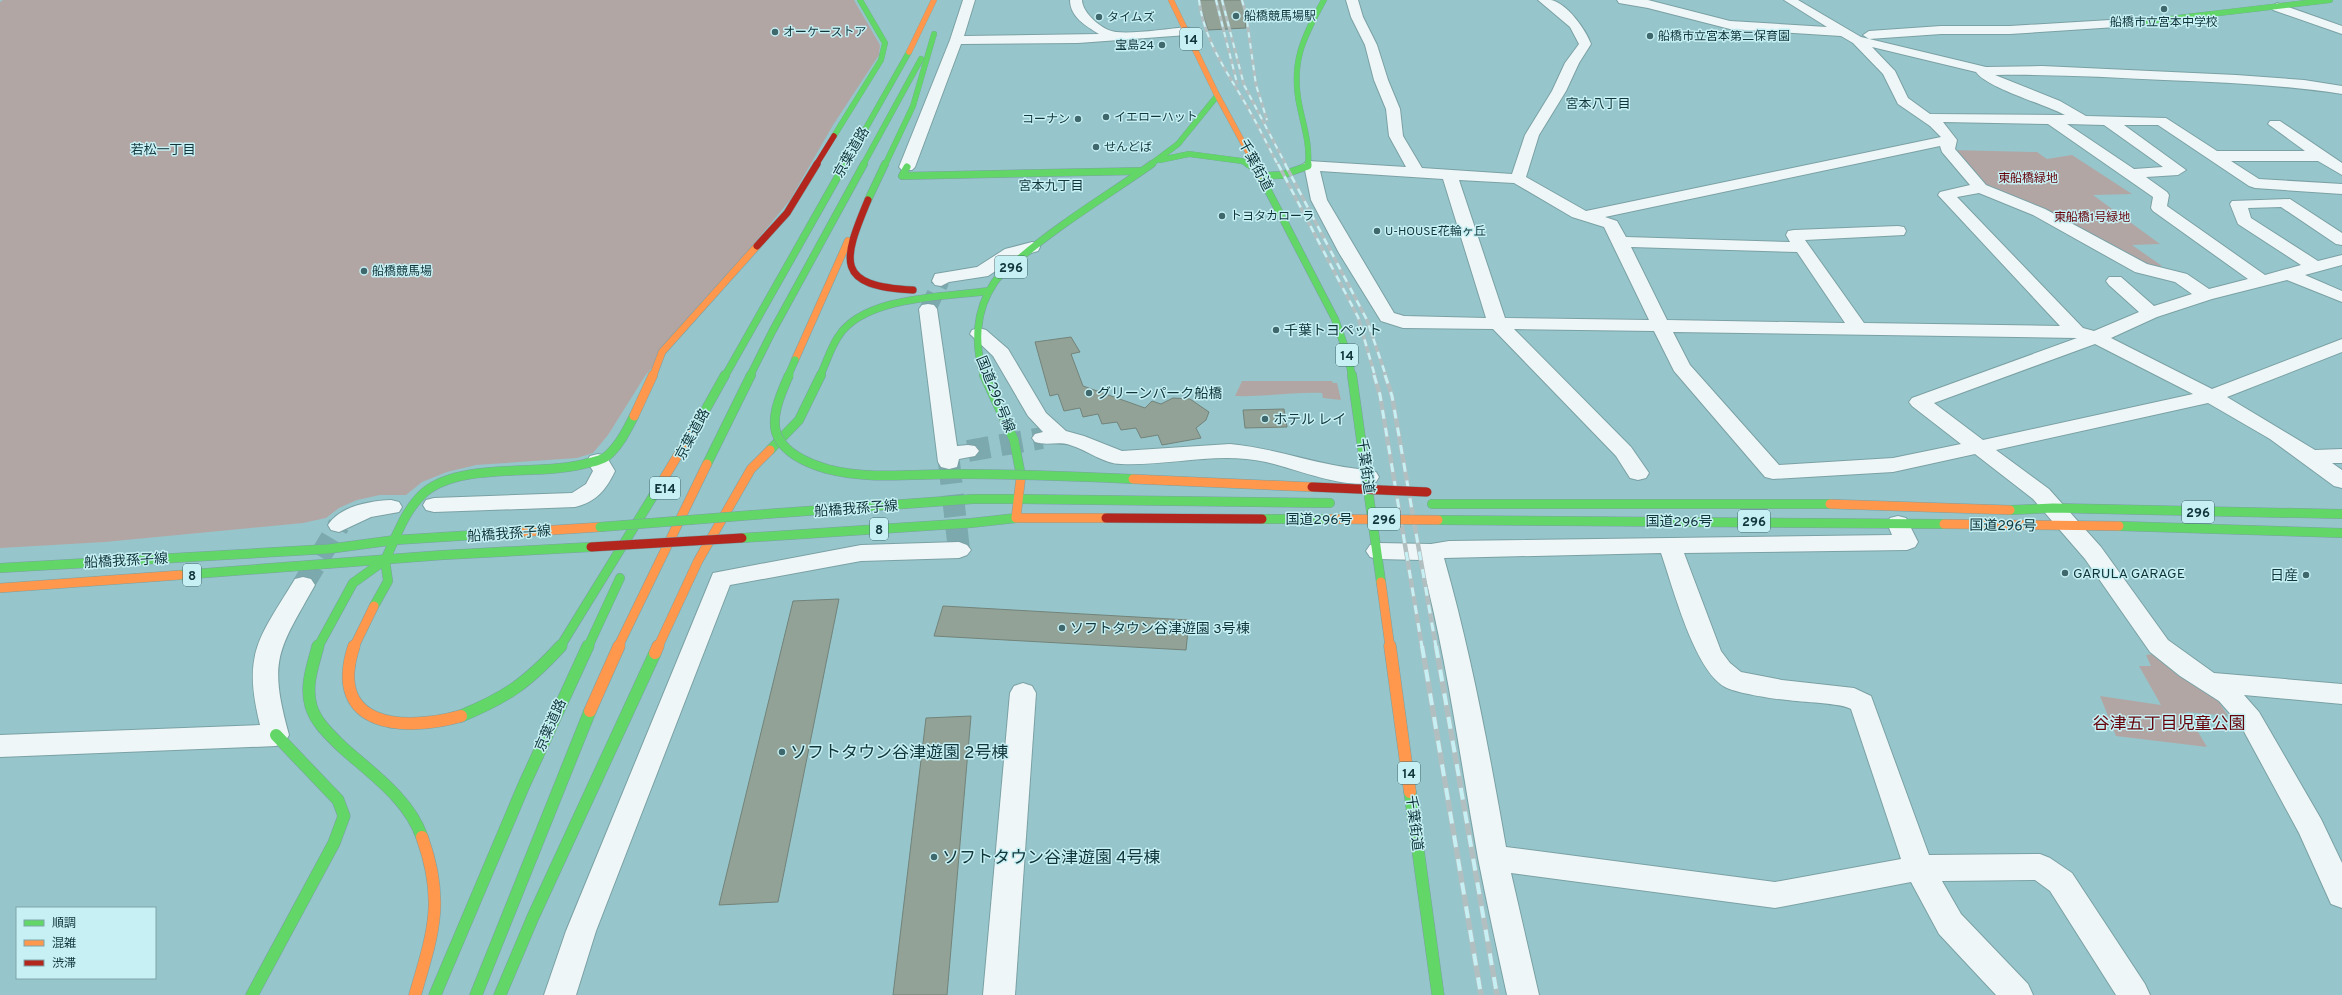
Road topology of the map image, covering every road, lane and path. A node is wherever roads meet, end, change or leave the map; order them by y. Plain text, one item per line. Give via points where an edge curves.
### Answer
1 (860, 0) edge
2 (934, 0) edge
3 (969, 0) edge
4 (1076, 0) edge
5 (1171, 0) edge
6 (1324, 0) edge
7 (1352, 0) edge
8 (1544, 0) edge
9 (1623, 0) edge
10 (1790, 0) edge
11 (2330, 0) edge
12 (2277, 7) junction
13 (2143, 22) joint
14 (2342, 30) edge
15 (1187, 32) junction
16 (1111, 36) junction
17 (1850, 36) junction
18 (956, 40) junction
19 (1980, 70) junction
20 (2342, 90) edge
21 (1217, 96) junction
22 (1929, 118) junction
23 (2081, 119) junction
24 (2106, 119) junction
25 (2052, 120) junction
26 (2275, 124) dead end
27 (1950, 140) junction
28 (2215, 156) junction
29 (2322, 156) junction
30 (1155, 161) junction
31 (907, 166) joint
32 (1310, 167) junction
33 (2342, 170) edge
34 (1141, 171) junction
35 (1259, 172) junction
36 (1416, 172) junction
37 (1449, 174) junction
38 (2130, 174) junction
39 (1518, 179) junction
40 (1980, 188) junction
41 (2342, 189) edge
42 (1585, 217) junction
43 (859, 220) junction
44 (1898, 231) dead end
45 (2342, 240) edge
46 (1620, 242) junction
47 (1032, 247) junction
48 (1803, 247) junction
49 (2342, 260) edge
50 (2314, 266) junction
51 (2286, 274) junction
52 (2261, 280) junction
53 (941, 281) dead end
54 (2115, 282) dead end
55 (989, 291) junction
56 (2206, 295) junction
57 (2342, 297) edge
58 (928, 310) tunnel mouth
59 (2151, 313) junction
60 (1497, 322) junction
61 (1660, 326) junction
62 (1859, 330) junction
63 (979, 334) junction
64 (2087, 335) junction
65 (2337, 352) edge
66 (2212, 396) junction
67 (695, 428) junction
68 (1978, 446) junction
69 (955, 456) tunnel mouth
70 (2342, 456) edge
71 (2313, 457) junction
72 (598, 461) junction
73 (1638, 473) dead end
74 (1368, 477) junction
75 (2342, 481) edge
76 (1431, 492) dead end
77 (1675, 494) dead end
78 (1018, 499) junction
79 (1334, 503) dead end
80 (1361, 504) dead end
81 (1377, 504) dead end
82 (1428, 504) dead end
83 (1758, 504) junction
84 (434, 505) dead end
85 (391, 507) dead end
86 (2053, 508) junction
87 (2342, 514) edge
88 (1016, 518) junction
89 (1898, 523) junction
90 (339, 525) tunnel mouth
91 (2070, 526) junction
92 (2342, 533) edge
93 (395, 540) junction
94 (1669, 545) junction
95 (959, 550) dead end
96 (1378, 551) junction
97 (1432, 552) junction
98 (632, 555) dead end
99 (385, 560) junction
100 (0, 568) edge
101 (625, 569) dead end
102 (303, 585) tunnel mouth
103 (0, 588) edge
104 (2210, 682) junction
105 (1023, 693) dead end
106 (2342, 694) edge
107 (276, 735) junction
108 (0, 746) edge
109 (1493, 858) junction
110 (1919, 868) junction
111 (2342, 895) edge
112 (252, 995) edge
113 (415, 995) edge
114 (435, 995) edge
115 (476, 995) edge
116 (500, 995) edge
117 (560, 995) edge
118 (999, 995) edge
119 (1438, 995) edge
120 (1523, 995) edge
121 (2017, 995) edge
122 (2134, 995) edge

1 - 72 main road via 886,43 881,60 786,213 662,352 650,384 626,431 611,452
2 - 67 main road, 京葉道路 / E14 via 919,34
3 - 18 street
4 - 16 street via 1075,4 1082,16
5 - 15 main road, 千葉街道 / 14
6 - 32 main road via 1303,40 1294,73 1302,124 1311,155
7 - 36 street via 1393,109 1396,136
8 - 39 street via 1573,23 1582,34 1585,44 1532,135
9 - 17 street via 1730,25
10 - 17 street
11 - 12 main road
12 - 13 main road
12 - 14 street
13 - 17 street
15 - 16 street
15 - 21 main road, 千葉街道 / 14
16 - 18 street via 1078,39
17 - 19 street
17 - 22 street via 1888,71 1902,100
18 - 31 street
19 - 20 street via 2042,70 2236,79 2304,84
19 - 23 street via 1992,79 2055,104
21 - 30 main road, 国道296号線 / 296 via 1181,140
21 - 35 main road, 千葉街道 / 14
22 - 25 street
22 - 27 street via 1948,135
23 - 24 street
23 - 25 street
24 - 28 street via 2161,121
24 - 38 street via 2178,170
25 - 38 street
26 - 29 street
27 - 40 street via 1947,149 1951,156
27 - 42 street
28 - 29 street
28 - 41 street via 2255,183
29 - 33 street
30 - 34 main road, 国道296号線 / 296
30 - 35 main road, 国道296号線 / 296 via 1190,154 1242,161
31 - 34 main road via 902,176 907,178
32 - 35 main road via 1282,175
32 - 36 street
32 - 60 street via 1319,200 1387,317 1403,322
34 - 47 main road, 国道296号線 / 296
35 - 74 main road, 千葉街道 / 14 via 1335,319 1348,356
36 - 37 street
37 - 39 street
37 - 60 street
38 - 52 street via 2161,195 2159,208
39 - 42 street
40 - 56 street via 2039,212 2141,268 2181,278
40 - 64 street via 1946,195
42 - 46 street via 1611,224
43 - 55 main road via 850,256 853,274 860,280 877,287 899,290
43 - 76 main road, bridge via 839,258 777,408 774,424 777,437 789,452 827,469 875,474 1115,478
43 - 115 main road, 京葉道路 / E14, bridge via 909,117 922,84 936,31 772,332 641,596 592,705
44 - 48 street via 1794,235
45 - 50 street via 2284,202 2238,204 2244,221
46 - 48 street
46 - 61 street
47 - 53 street via 1011,253 982,272 941,278
47 - 55 main road, 国道296号線 / 296 via 993,283
48 - 62 street
49 - 50 street
50 - 51 street
51 - 52 street
51 - 57 street
52 - 56 street
54 - 59 street
55 - 63 main road, 国道296号線 / 296 via 982,309
55 - 116 main road via 877,306 852,318 838,336 799,420 751,469 698,560 533,917
56 - 59 street
58 - 69 street
59 - 64 street
60 - 61 street
60 - 73 street via 1624,452
61 - 62 street
61 - 68 street via 1681,367 1773,472 1892,465
62 - 64 street
63 - 74 street via 1001,353 1051,437 1077,440 1120,458 1248,451 1328,472
63 - 78 main road, 国道296号線 / 296 via 978,353 1020,455
64 - 66 street
64 - 68 street via 1919,402
65 - 66 street
66 - 68 street
66 - 71 street
67 - 98 main road, 京葉道路 / E14, bridge
67 - 99 main road, bridge via 564,643 547,664 526,682 503,698 478,710 451,720 422,725 395,724 374,718 358,708 348,693 346,679 349,660 366,620 388,580
68 - 86 street via 2041,494
70 - 71 street
71 - 75 street
72 - 84 street via 604,471 595,488 575,500
72 - 93 main road via 579,467 452,478 425,492 411,509
74 - 96 main road, 千葉街道 / 14
77 - 83 main road
78 - 79 main road, 国道296号
78 - 88 main road, 国道296号線 / 296
78 - 93 main road, 船橋我孫子線 / 8, bridge via 973,499
80 - 81 main road, 国道296号 / 296
82 - 83 main road, 国道296号 / 296
83 - 86 main road, 国道296号 / 296 via 2024,510
85 - 90 street via 363,511 352,515
86 - 87 main road, 国道296号 / 296
86 - 91 street
88 - 89 main road, 国道296号 / 296, bridge
88 - 99 main road, 船橋我孫子線 / 8, bridge via 971,523
89 - 91 main road, 国道296号 / 296
89 - 94 street via 1907,542
91 - 92 main road, 国道296号 / 296
91 - 104 street via 2093,553 2159,646
93 - 99 main road
93 - 100 main road, 船橋我孫子線 / 8 via 328,549
94 - 97 street via 1449,549
94 - 110 street via 1710,654 1721,670 1734,680 1782,690 1854,698 1862,703
95 - 117 street via 861,553 721,579 581,931
96 - 97 street
96 - 119 main road, 千葉街道 / 14
97 - 109 street via 1448,615
99 - 103 main road, 船橋我孫子線 / 8
99 - 113 main road via 353,582 319,643 310,681 311,706 323,729 400,800 418,825 430,857 435,889 434,927
101 - 114 main road, 京葉道路 via 576,667 532,764
102 - 107 street via 270,645 265,662 264,680
104 - 106 street
104 - 111 street via 2228,694 2250,719 2311,828
105 - 118 street
107 - 108 street
107 - 112 main road via 338,800 344,816 334,843
109 - 110 street via 1774,894
109 - 120 street
110 - 121 street via 1950,924
110 - 122 street via 2040,867 2061,882

